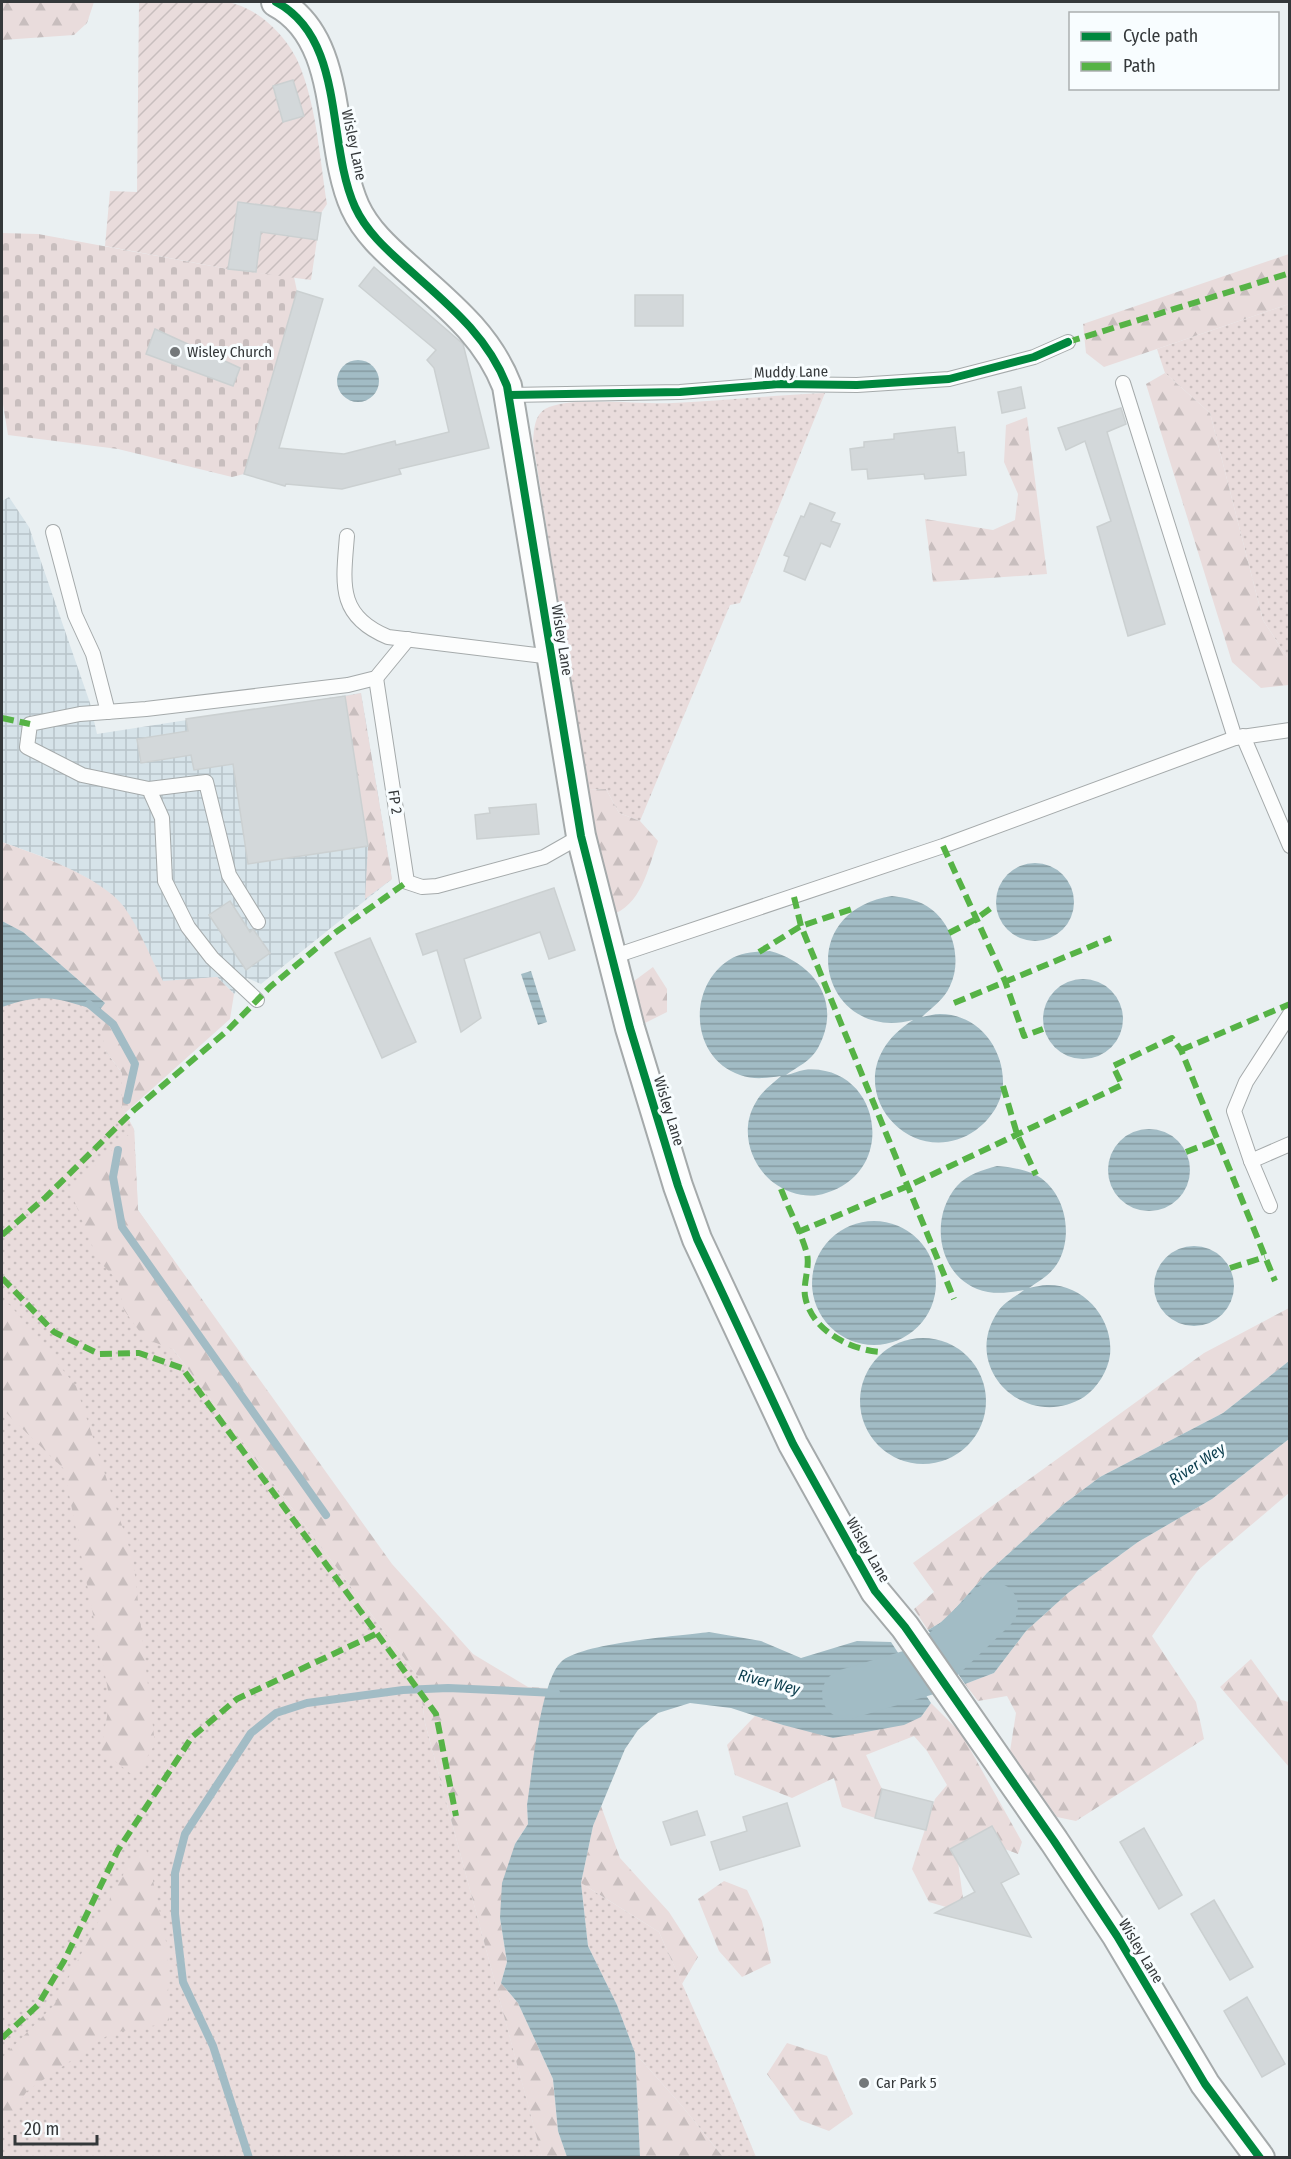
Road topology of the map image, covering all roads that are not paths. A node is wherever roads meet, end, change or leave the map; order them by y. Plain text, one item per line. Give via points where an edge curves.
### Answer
1 (276, 2) edge
2 (1068, 342) dead end
3 (1123, 383) dead end
4 (509, 394) junction
5 (52, 532) dead end
6 (347, 536) dead end
7 (408, 639) junction
8 (552, 657) junction
9 (376, 678) junction
10 (108, 712) junction
11 (1290, 730) edge
12 (1239, 737) junction
13 (149, 789) junction
14 (581, 836) junction
15 (1290, 846) edge
16 (258, 922) dead end
17 (612, 957) junction
18 (257, 1000) dead end
19 (1290, 1014) edge
20 (1290, 1143) edge
21 (1251, 1161) junction
22 (1270, 1206) dead end
23 (1260, 2157) edge

1 - 4 street, Wisley Lane via 304,25 320,52 342,169 366,226 476,331 500,366
2 - 4 lane, Muddy Lane via 1034,357 949,379 857,385 779,384 680,392
3 - 12 lane
4 - 8 street, Wisley Lane
5 - 10 lane
6 - 7 lane via 343,576 346,597 355,617 370,630
7 - 8 lane
7 - 9 lane
8 - 14 street, Wisley Lane
9 - 10 lane via 348,685
9 - 14 lane, FP 2 via 407,882 429,886 466,878 544,857
10 - 13 lane via 30,724 27,747 82,775
11 - 12 lane
12 - 15 lane
12 - 17 lane via 943,846
13 - 16 lane via 206,782 229,875
13 - 18 lane via 162,818 165,881 188,927 212,958
14 - 17 street, Wisley Lane
17 - 23 street, Wisley Lane via 678,1186 720,1292 799,1455 875,1591 905,1627 1117,1936 1205,2084
19 - 21 lane via 1246,1082 1234,1111
20 - 21 lane
21 - 22 lane

